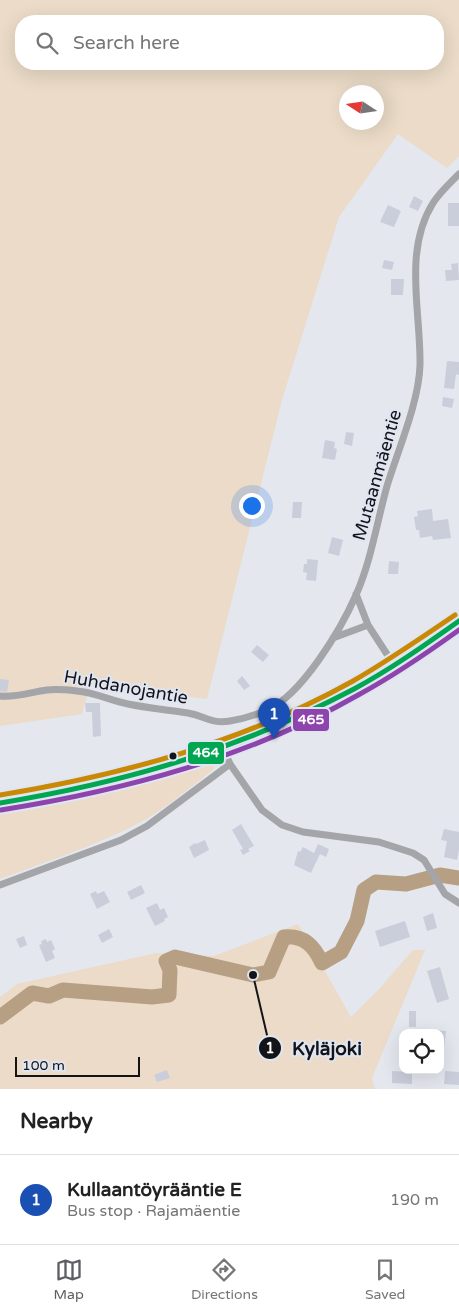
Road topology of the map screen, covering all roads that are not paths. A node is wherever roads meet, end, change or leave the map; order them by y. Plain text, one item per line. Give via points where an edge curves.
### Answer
1 (459, 174) edge
2 (356, 594) junction
3 (459, 621) edge
4 (368, 625) junction
5 (333, 638) junction
6 (394, 665) junction
7 (0, 696) edge
8 (216, 723) joint
9 (223, 748) junction
10 (230, 764) junction
11 (0, 804) edge
12 (0, 885) edge
13 (459, 903) edge

1 - 2 street, Mutaanmäentie via 433,203 418,242 415,267 420,368 417,392
2 - 4 street
2 - 5 street, Mutaanmäentie
3 - 6 main road
4 - 5 street
4 - 6 street
5 - 8 street, Mutaanmäentie via 323,656 282,700 268,710
6 - 9 main road via 305,713
7 - 8 street, Huhdanojantie via 49,690 80,691 127,704 196,715
9 - 10 street
9 - 11 main road via 87,788
10 - 12 street via 147,826 121,840
10 - 13 street via 262,810 282,825 303,832 371,841 413,852 424,860 444,894

